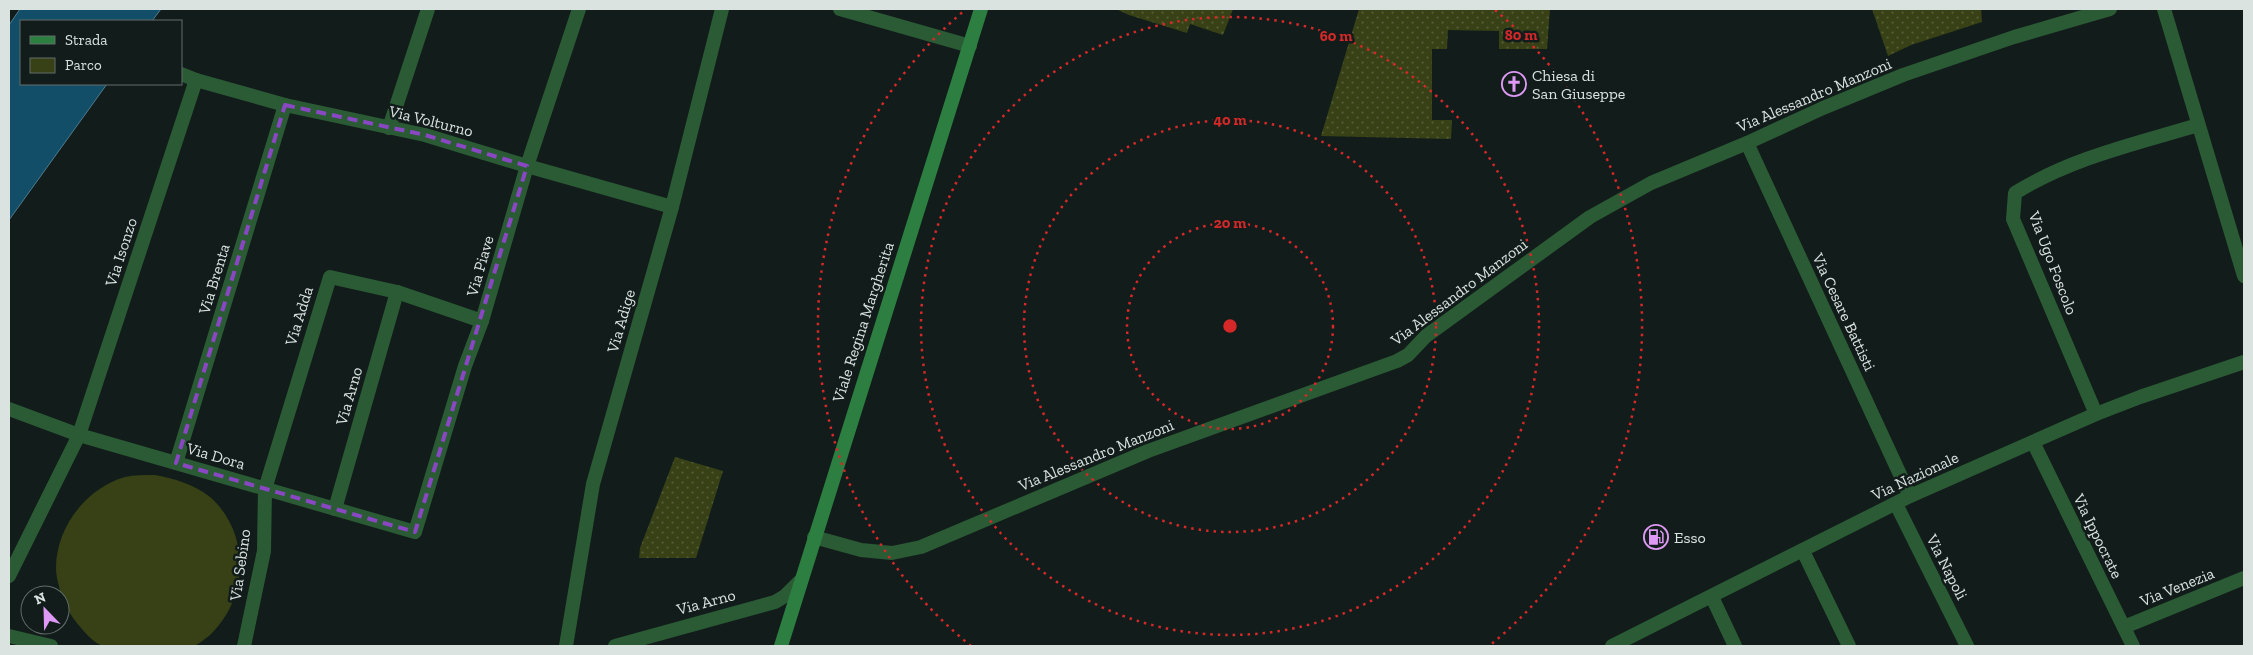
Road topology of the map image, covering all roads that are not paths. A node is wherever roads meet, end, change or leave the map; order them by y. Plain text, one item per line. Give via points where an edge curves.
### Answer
1 (428, 9) edge
2 (579, 9) edge
3 (722, 9) edge
4 (840, 9) edge
5 (981, 9) edge
6 (2110, 9) edge
7 (2164, 9) edge
8 (970, 46) junction
9 (182, 74) edge
10 (196, 80) junction
11 (285, 105) junction
12 (2198, 125) junction
13 (389, 128) junction
14 (1747, 143) junction
15 (527, 166) junction
16 (672, 207) junction
17 (2244, 276) edge
18 (397, 292) junction
19 (482, 320) junction
20 (2244, 362) edge
21 (9, 409) edge
22 (2096, 414) junction
23 (79, 435) junction
24 (2033, 442) junction
25 (176, 463) junction
26 (265, 489) junction
27 (1910, 496) junction
28 (1896, 504) junction
29 (335, 509) junction
30 (415, 532) joint
31 (814, 537) junction
32 (1803, 551) junction
33 (9, 576) edge
34 (2244, 578) edge
35 (799, 582) junction
36 (1712, 596) junction
37 (2124, 628) junction
38 (9, 636) edge
39 (51, 646) edge
40 (244, 646) edge
41 (566, 646) edge
42 (615, 646) edge
43 (780, 646) edge
44 (1612, 646) edge
45 (1735, 646) edge
46 (1850, 646) edge
47 (1967, 646) edge
48 (2133, 646) edge

1 - 13 street
2 - 15 street, Via Piave
3 - 16 street, Via Adige
4 - 8 street
5 - 8 main road, Viale Regina Margherita
6 - 14 street, Via Alessandro Manzoni via 2014,37 1904,75
7 - 12 street
8 - 31 main road, Viale Regina Margherita
9 - 10 street, Via Volturno
10 - 11 street, Via Volturno
10 - 23 street, Via Isonzo
11 - 13 street, Via Volturno
11 - 25 street, Via Brenta
12 - 17 street
12 - 22 street, Via Ugo Foscolo via 2094,156 2039,178 2015,193 2013,219
13 - 15 street, Via Volturno via 425,135
14 - 27 street, Via Cesare Battisti
14 - 31 street, Via Alessandro Manzoni via 1651,183 1590,217 1396,361 1148,451 921,547 892,553 861,550
15 - 16 street, Via Volturno
15 - 19 street, Via Piave
16 - 41 street, Via Adige via 593,484
18 - 19 street, Via Adda
18 - 26 street, Via Adda via 330,277
18 - 29 street, Via Arno
19 - 30 street, Via Piave
20 - 22 street, Via Nazionale
21 - 23 street, Via Dora
22 - 24 street, Via Nazionale
23 - 25 street, Via Dora
23 - 33 street, Via Isonzo
24 - 27 street, Via Nazionale
24 - 37 street, Via Ippocrate
25 - 26 street, Via Dora
26 - 29 street, Via Dora
26 - 40 street, Via Sebino via 264,551
27 - 28 street, Via Nazionale
28 - 32 street, Via Nazionale
28 - 47 street, Via Napoli
29 - 30 street, Via Dora
31 - 35 main road, Viale Regina Margherita
32 - 36 street, Via Nazionale
32 - 46 street
34 - 37 street, Via Venezia
35 - 42 street, Via Arno via 775,602
35 - 43 main road, Viale Regina Margherita
36 - 44 street, Via Nazionale
36 - 45 street
37 - 48 street, Via Ippocrate
38 - 39 street

